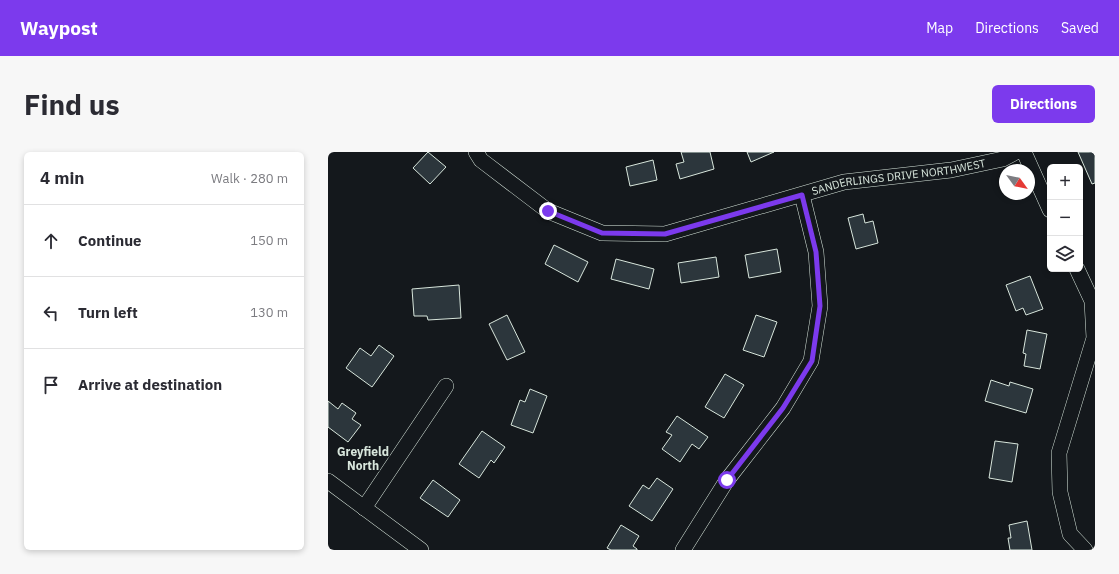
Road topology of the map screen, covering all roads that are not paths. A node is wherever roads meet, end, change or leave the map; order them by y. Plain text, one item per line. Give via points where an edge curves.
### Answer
1 (476, 152) edge
2 (1016, 152) edge
3 (1024, 152) edge
4 (802, 195) junction
5 (1047, 203) edge
6 (1078, 272) edge
7 (1094, 319) edge
8 (446, 386) dead end
9 (328, 481) edge
10 (364, 508) junction
11 (420, 550) edge
12 (683, 550) edge
13 (1085, 550) edge

1 - 4 street, SANDERLINGS DRIVE NORTHWEST via 481,160 548,211 602,233 665,234
2 - 4 street, SANDERLINGS DRIVE NORTHWEST via 1003,159 951,170 844,182
3 - 5 street
4 - 12 street via 816,252 820,306 812,361 783,408 727,480
6 - 7 street via 1092,301
7 - 13 street via 1094,338 1059,453 1060,492 1070,534
8 - 10 street
9 - 10 street
10 - 11 street

